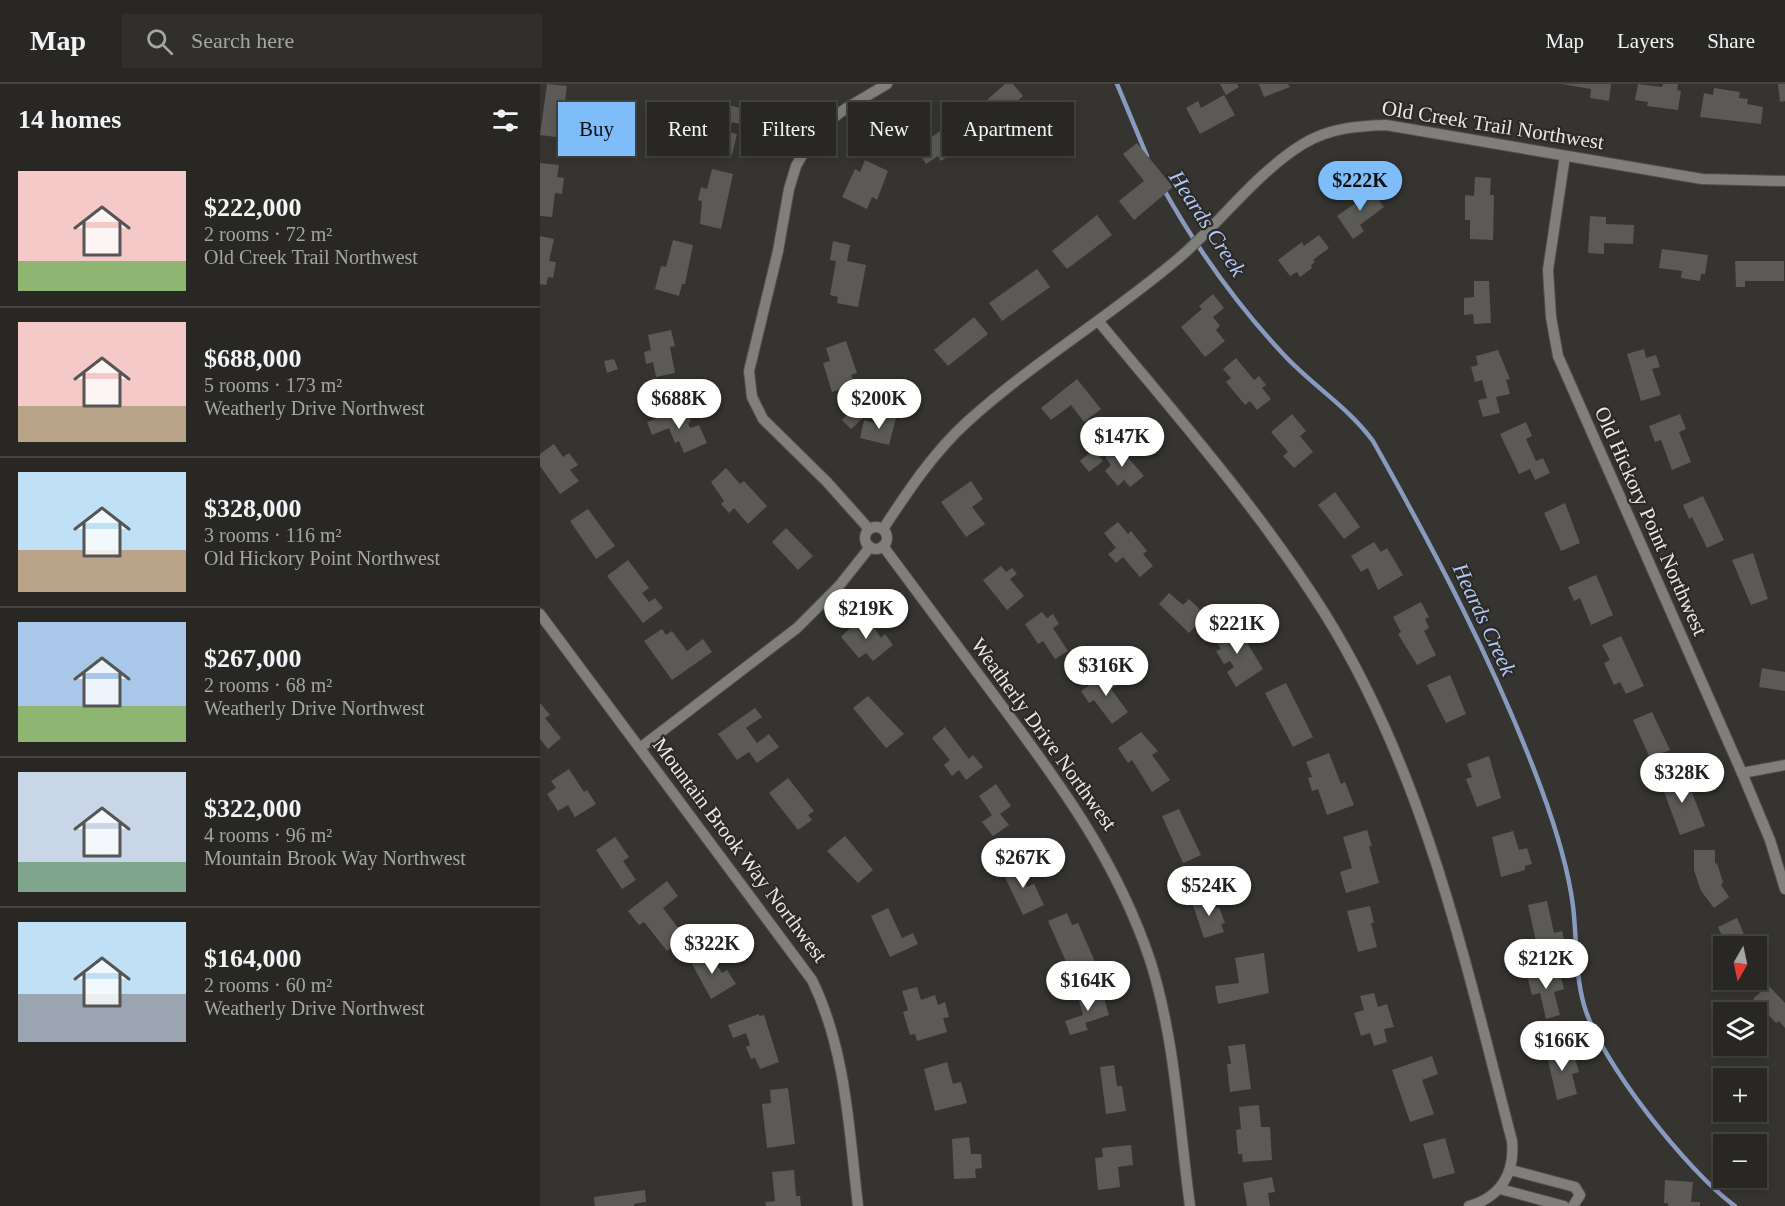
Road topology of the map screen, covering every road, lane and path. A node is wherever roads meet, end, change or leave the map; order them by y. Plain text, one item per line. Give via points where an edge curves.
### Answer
1 (887, 84) edge
2 (1565, 156) junction
3 (1785, 181) edge
4 (1099, 322) junction
5 (869, 529) junction
6 (883, 529) junction
7 (883, 546) junction
8 (870, 547) junction
9 (540, 614) edge
10 (640, 748) junction
11 (1785, 765) edge
12 (1742, 773) junction
13 (1785, 889) edge
14 (1511, 1170) junction
15 (1500, 1189) junction
16 (858, 1206) edge
17 (1190, 1206) edge
18 (1469, 1206) edge
19 (1564, 1206) edge
20 (1573, 1206) edge

1 - 5 street via 825,125 796,166 749,371 752,397 763,419 828,482
2 - 3 street, Old Creek Trail Northwest via 1702,179
2 - 4 street, Old Creek Trail Northwest via 1386,125 1355,126 1326,133 1284,157 1186,252
2 - 12 street, Old Hickory Point Northwest via 1548,270 1558,356
4 - 6 street, Old Creek Trail Northwest via 1013,382 966,423 917,478
4 - 14 street via 1274,536 1326,616 1373,703 1415,798 1450,901 1512,1141
5 - 6 street
5 - 8 street via 865,539
6 - 7 street via 887,535
7 - 8 street
7 - 17 street, Weatherly Drive Northwest via 1071,799 1127,900 1150,961 1166,1027
8 - 10 street via 839,586 797,628
9 - 10 street, Mountain Brook Way Northwest
10 - 16 street, Mountain Brook Way Northwest via 797,956 820,997 834,1032 840,1064
11 - 12 street
12 - 13 street, Old Hickory Point Northwest
14 - 15 street
14 - 20 street via 1575,1187 1580,1195
15 - 18 street
15 - 19 street

